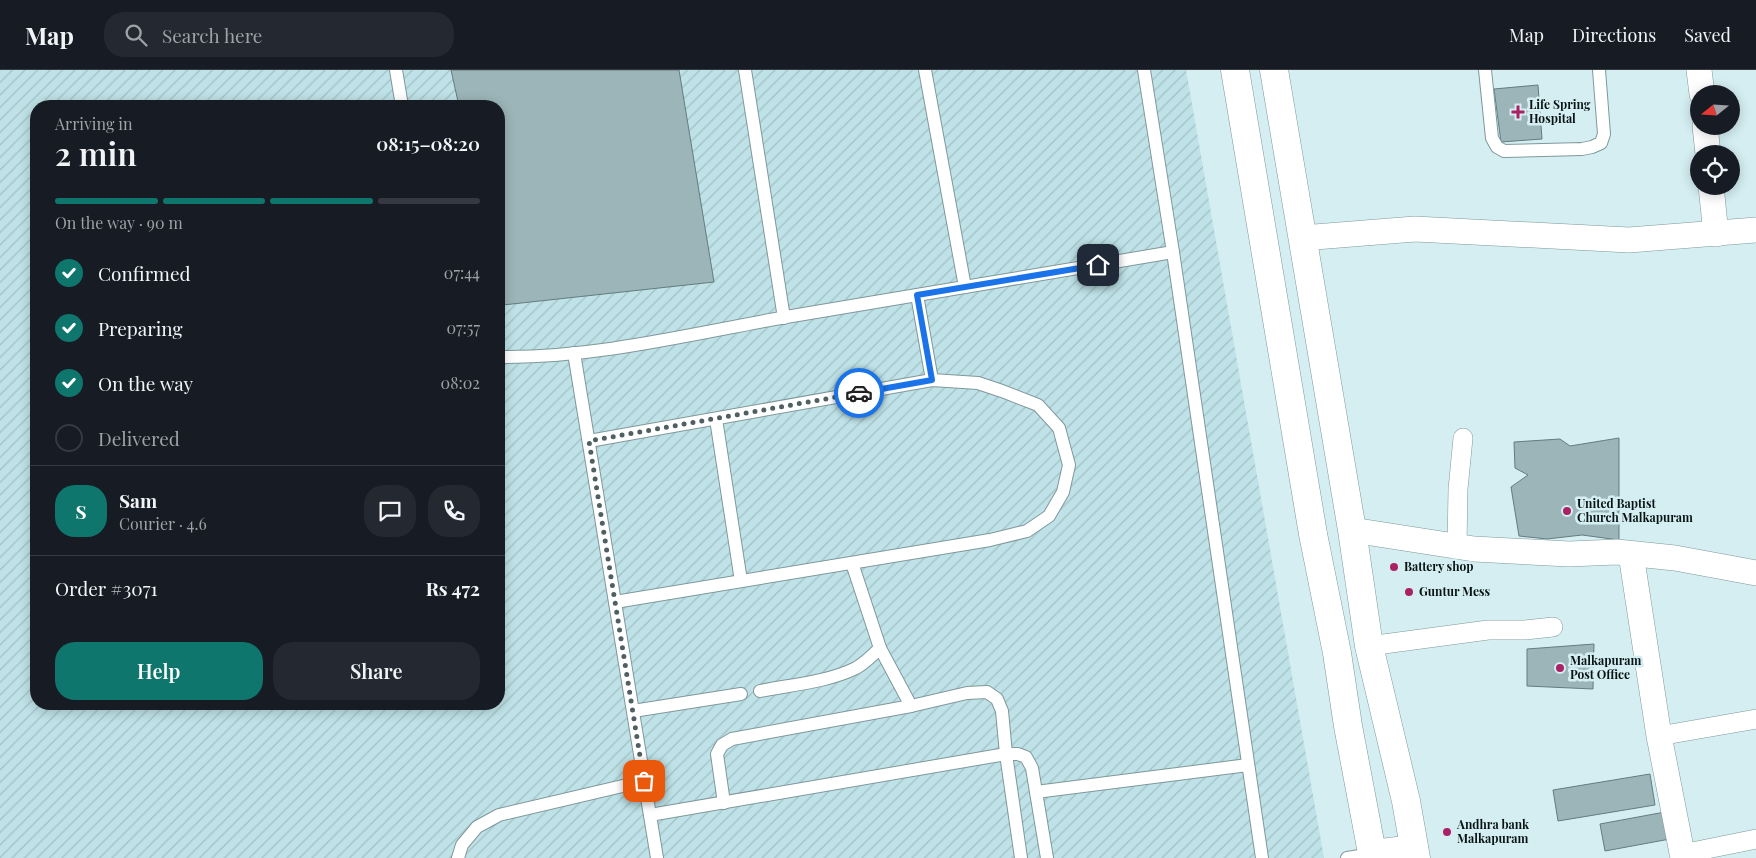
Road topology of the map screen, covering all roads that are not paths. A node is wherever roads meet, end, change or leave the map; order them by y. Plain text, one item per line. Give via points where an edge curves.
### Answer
1 (396, 70) edge
2 (746, 70) edge
3 (925, 70) edge
4 (1144, 70) edge
5 (1235, 70) edge
6 (1274, 70) edge
7 (1485, 70) edge
8 (1599, 70) edge
9 (1699, 70) edge
10 (1701, 85) edge
11 (401, 100) edge
12 (1712, 195) edge
13 (1756, 230) edge
14 (1716, 234) junction
15 (1302, 238) junction
16 (1173, 252) junction
17 (965, 287) junction
18 (917, 295) junction
19 (784, 318) junction
20 (574, 353) junction
21 (505, 357) edge
22 (932, 380) junction
23 (716, 419) junction
24 (1464, 438) dead end
25 (589, 441) junction
26 (1352, 530) junction
27 (1457, 546) junction
28 (1631, 554) junction
29 (852, 563) junction
30 (1756, 573) edge
31 (741, 581) junction
32 (615, 602) junction
33 (1553, 627) dead end
34 (1369, 646) junction
35 (880, 648) junction
36 (760, 691) dead end
37 (740, 694) dead end
38 (911, 706) junction
39 (633, 710) junction
40 (1756, 719) edge
41 (1658, 736) junction
42 (1006, 754) junction
43 (1248, 765) junction
44 (644, 781) junction
45 (1036, 792) junction
46 (724, 803) junction
47 (650, 815) junction
48 (1756, 839) edge
49 (1415, 853) edge
50 (1683, 856) edge
51 (1365, 857) edge
52 (458, 858) edge
53 (657, 858) edge
54 (1021, 858) edge
55 (1047, 858) edge
56 (1262, 858) edge

1 - 11 lane
2 - 19 lane
3 - 17 lane
4 - 16 lane
5 - 51 main road via 1313,534 1337,653
6 - 15 main road
7 - 8 lane via 1492,138 1504,151 1582,149 1601,143 1604,134
9 - 10 street
12 - 14 street
13 - 14 street
14 - 15 street via 1629,240 1415,229
15 - 26 main road
16 - 17 lane
16 - 43 lane
17 - 18 lane
18 - 19 lane
18 - 22 lane
19 - 20 lane via 687,337
20 - 21 lane
20 - 25 lane
22 - 23 lane
22 - 29 lane via 978,383 1038,405 1058,428 1069,465 1063,492 1049,516 1027,531
23 - 25 lane
23 - 31 lane
24 - 27 street via 1458,489
25 - 32 lane
26 - 27 street
26 - 34 main road
27 - 28 street via 1569,554
28 - 30 street via 1674,558
28 - 41 street
29 - 31 lane
29 - 35 lane
31 - 32 lane
32 - 39 lane
33 - 34 street via 1488,630
34 - 49 main road
35 - 36 lane via 847,672
35 - 38 lane
37 - 39 lane
38 - 42 lane via 967,693 987,692 997,699 1002,711
38 - 46 lane via 732,739 722,745 717,754
39 - 44 lane
40 - 41 street
41 - 50 street
42 - 45 lane via 1026,757 1032,768
42 - 46 lane
42 - 54 lane
43 - 45 lane
43 - 56 lane
44 - 47 lane
44 - 52 lane via 499,815 477,826 462,844
45 - 55 lane
46 - 47 lane
47 - 53 lane
48 - 50 street
49 - 51 main road

